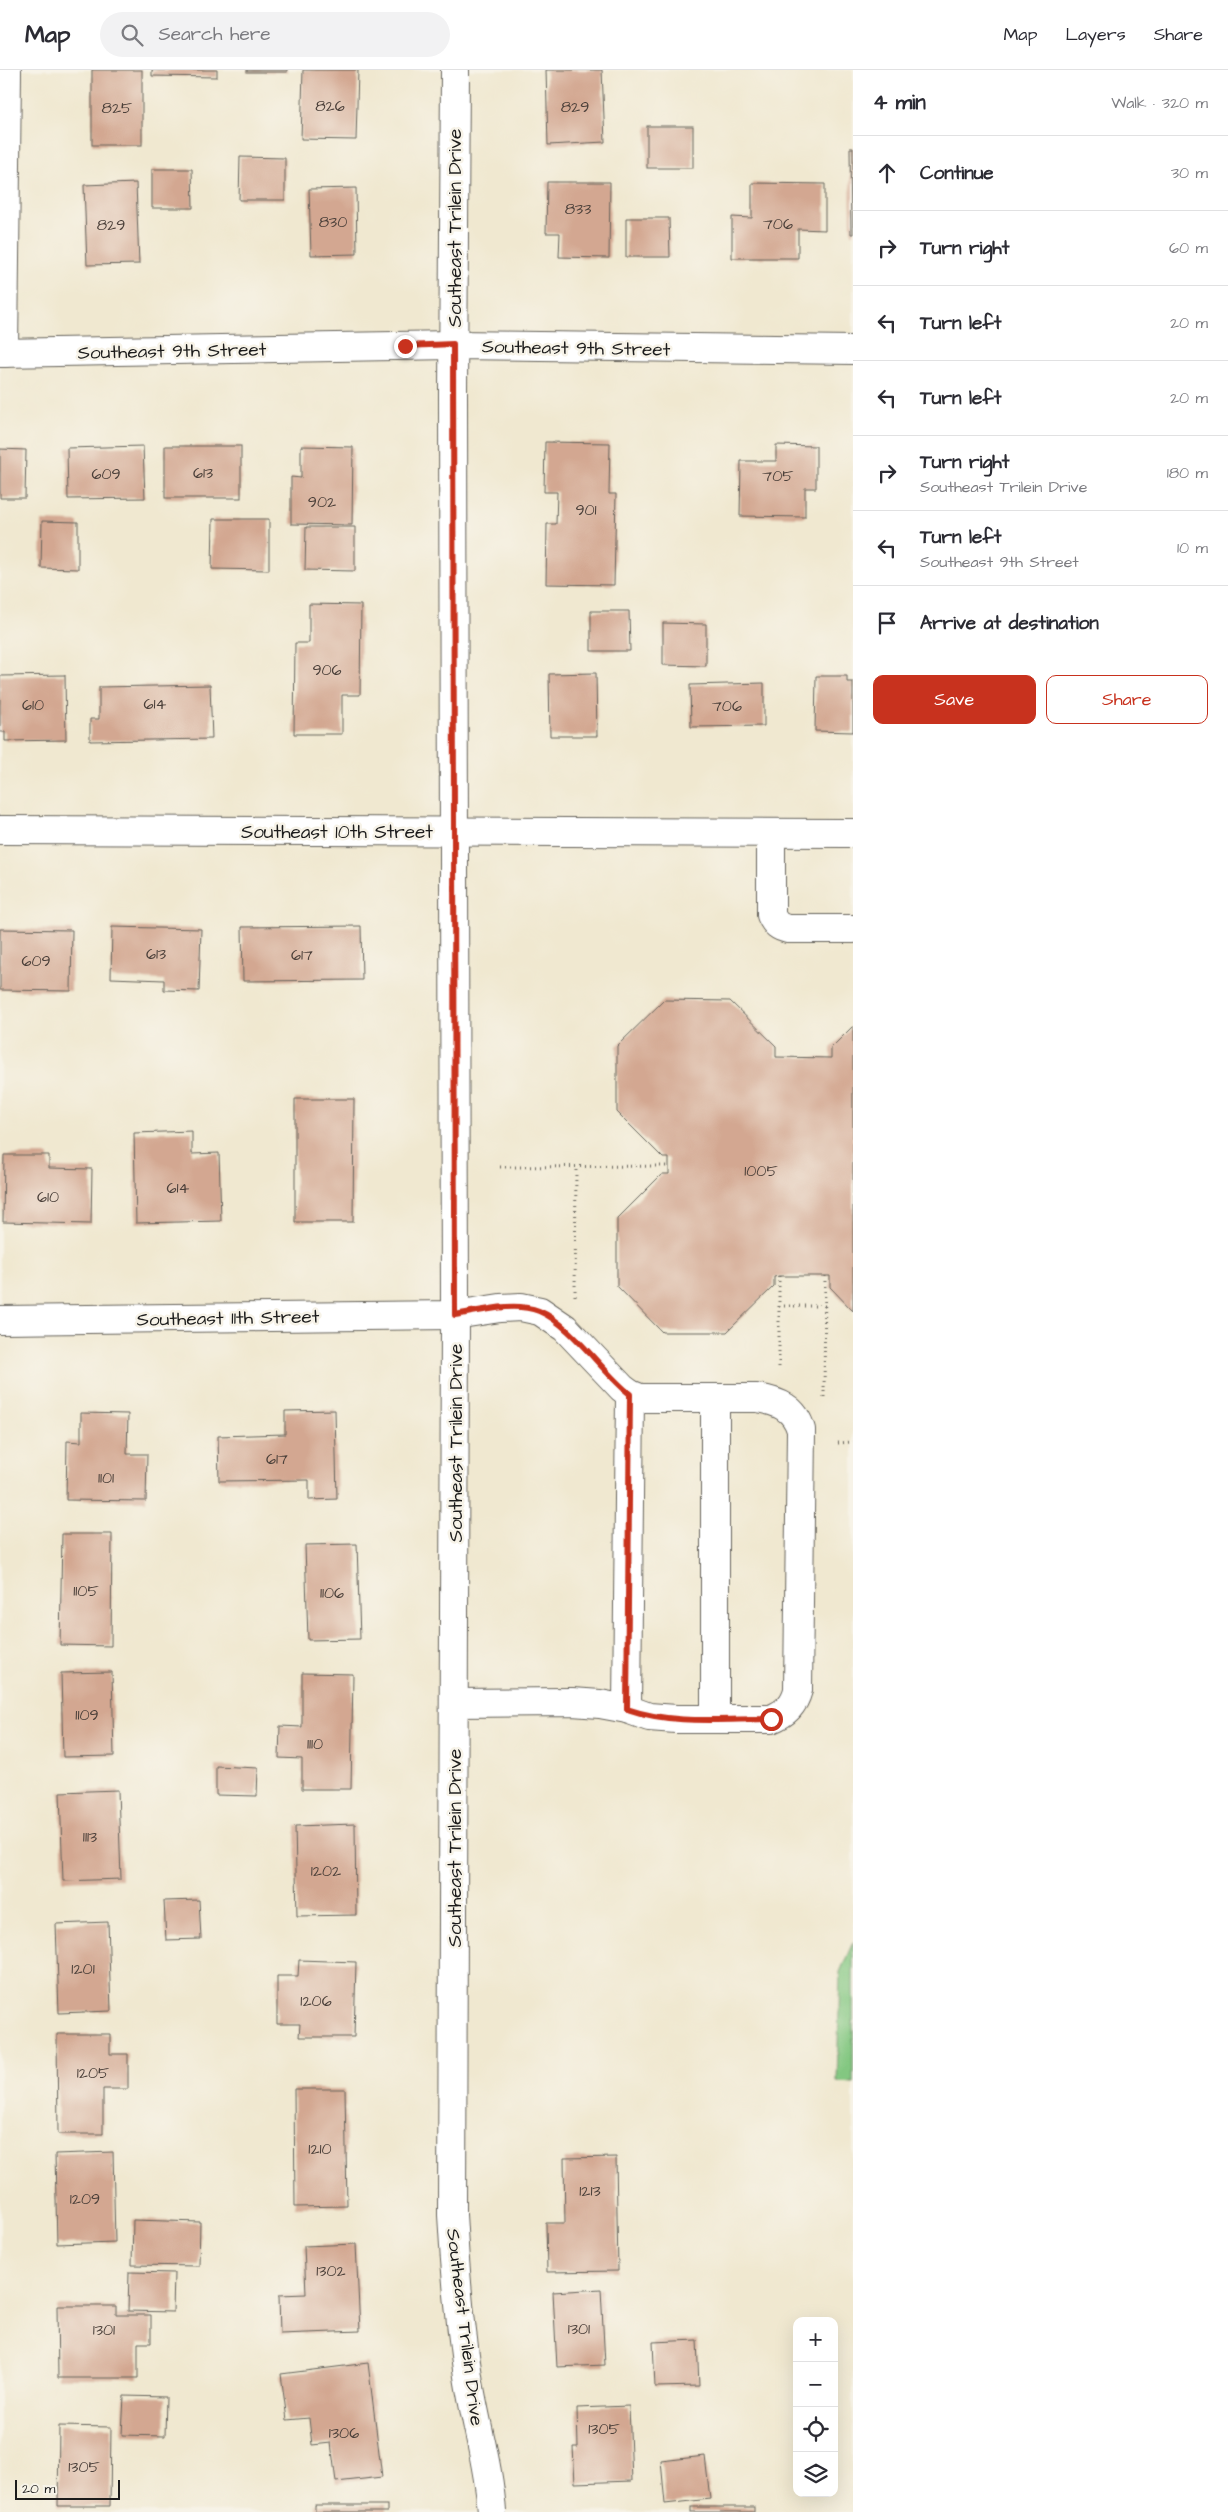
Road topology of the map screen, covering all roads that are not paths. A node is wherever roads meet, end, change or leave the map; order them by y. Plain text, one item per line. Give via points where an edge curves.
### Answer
1 (7, 70) edge
2 (455, 70) edge
3 (453, 344) junction
4 (853, 350) edge
5 (2, 353) edge
6 (0, 830) edge
7 (454, 831) junction
8 (771, 833) junction
9 (853, 833) edge
10 (853, 929) edge
11 (455, 1315) junction
12 (0, 1320) edge
13 (630, 1394) junction
14 (715, 1398) junction
15 (454, 1703) junction
16 (627, 1709) junction
17 (715, 1720) junction
18 (492, 2512) edge

1 - 5 street
2 - 3 street, Southeast Trilein Drive
3 - 4 street, Southeast 9th Street
3 - 5 street, Southeast 9th Street
3 - 7 street, Southeast Trilein Drive
6 - 7 street, Southeast 10th Street
7 - 8 street, Southeast 10th Street
7 - 11 street, Southeast Trilein Drive
8 - 9 street, Southeast 10th Street
8 - 10 street via 771,915 774,922 788,929
11 - 12 street, Southeast 11th Street
11 - 13 street, Southeast 11th Street via 521,1307 540,1311 565,1328
11 - 15 street, Southeast Trilein Drive
13 - 14 street via 646,1398
13 - 16 street
14 - 17 street
14 - 17 street via 773,1400 792,1412 801,1430 796,1699 782,1715 771,1719
15 - 16 street via 572,1702
15 - 18 street, Southeast Trilein Drive via 452,2216 455,2272 468,2376
16 - 17 street via 676,1720

